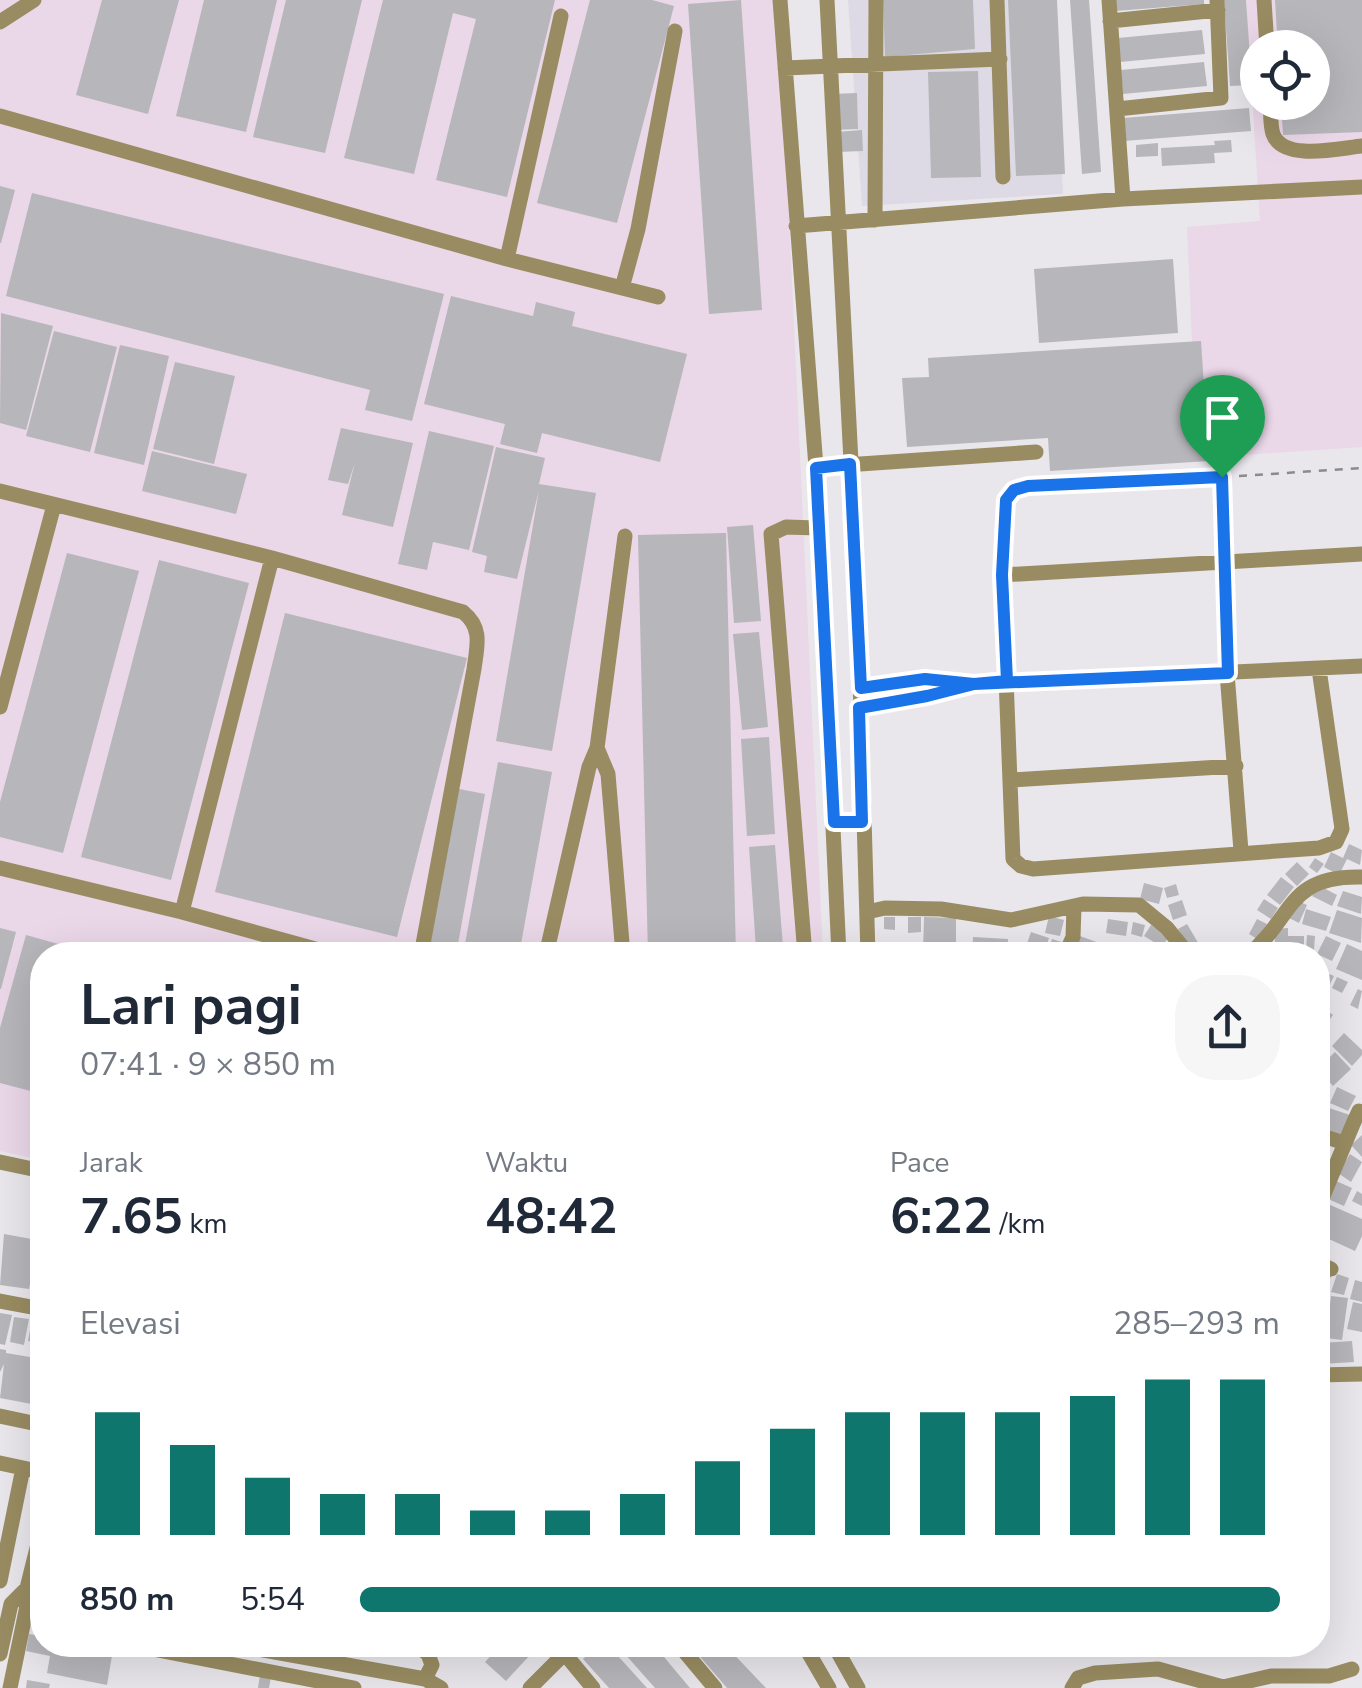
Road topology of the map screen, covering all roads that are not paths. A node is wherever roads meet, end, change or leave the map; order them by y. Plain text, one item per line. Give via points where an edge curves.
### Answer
1 (34, 0) edge
2 (780, 0) edge
3 (827, 0) edge
4 (876, 0) edge
5 (997, 0) edge
6 (1109, 0) edge
7 (1264, 0) edge
8 (1217, 5) edge
9 (561, 16) dead end
10 (1110, 21) junction
11 (0, 22) edge
12 (1266, 30) edge
13 (675, 31) dead end
14 (1000, 59) junction
15 (877, 63) junction
16 (830, 65) junction
17 (785, 68) junction
18 (1117, 108) junction
19 (0, 116) edge
20 (1272, 120) edge
21 (1362, 146) edge
22 (1002, 178) dead end
23 (1362, 187) edge
24 (1123, 200) junction
25 (875, 220) junction
26 (837, 223) junction
27 (796, 226) junction
28 (507, 259) junction
29 (622, 288) junction
30 (658, 297) dead end
31 (1036, 452) dead end
32 (850, 464) junction
33 (816, 468) junction
34 (0, 490) edge
35 (54, 505) junction
36 (818, 528) junction
37 (625, 536) dead end
38 (1362, 554) edge
39 (272, 558) junction
40 (1224, 563) junction
41 (1002, 575) junction
42 (1362, 666) edge
43 (1319, 669) junction
44 (1228, 673) junction
45 (1007, 681) junction
46 (974, 684) junction
47 (861, 688) junction
48 (0, 706) edge
49 (859, 708) junction
50 (597, 748) junction
51 (1236, 766) junction
52 (1013, 780) junction
53 (834, 822) junction
54 (862, 822) junction
55 (1241, 851) junction
56 (0, 868) edge
57 (1362, 876) edge
58 (1074, 908) junction
59 (182, 912) junction
60 (868, 912) junction
61 (276, 938) junction
62 (275, 942) edge
63 (290, 942) edge
64 (423, 942) edge
65 (549, 942) edge
66 (623, 942) edge
67 (803, 942) edge
68 (839, 942) edge
69 (868, 942) edge
70 (1071, 942) edge
71 (1177, 942) edge
72 (1262, 942) edge
73 (1362, 1112) edge
74 (1330, 1138) edge
75 (1344, 1143) junction
76 (0, 1162) edge
77 (30, 1168) edge
78 (1330, 1178) edge
79 (0, 1301) edge
80 (30, 1307) edge
81 (1362, 1374) edge
82 (1330, 1375) edge
83 (0, 1416) edge
84 (30, 1422) edge
85 (0, 1463) edge
86 (23, 1468) junction
87 (30, 1469) edge
88 (30, 1576) edge
89 (0, 1581) edge
90 (16, 1613) edge
91 (0, 1654) edge
92 (194, 1657) edge
93 (303, 1657) edge
94 (429, 1657) edge
95 (562, 1657) edge
96 (575, 1657) edge
97 (689, 1657) edge
98 (811, 1657) edge
99 (841, 1657) edge
100 (1352, 1669) dead end
101 (425, 1679) junction
102 (10, 1688) edge
103 (354, 1688) edge
104 (442, 1688) edge
105 (530, 1688) edge
106 (593, 1688) edge
107 (715, 1688) edge
108 (829, 1688) edge
109 (858, 1688) edge
110 (1072, 1688) edge

1 - 11 street
2 - 17 street
3 - 16 street
4 - 15 street
5 - 14 street
6 - 10 street
7 - 12 street
8 - 10 street
8 - 18 street via 1221,98
9 - 28 street
10 - 18 street
13 - 29 street
14 - 15 street
14 - 22 street
15 - 16 street
15 - 25 street
16 - 17 street
16 - 26 street
17 - 27 street
18 - 24 street
19 - 28 street
20 - 21 street via 1273,134 1296,152
23 - 24 street
24 - 25 street
25 - 26 street
26 - 27 street
26 - 32 street
27 - 33 street
28 - 29 street
29 - 30 street
31 - 32 street
32 - 33 street
32 - 47 street
33 - 36 street
34 - 35 street
35 - 39 street
35 - 48 street
36 - 53 street
36 - 67 street via 772,534
37 - 50 street
38 - 40 street
39 - 59 street
39 - 64 street via 463,612 478,631
40 - 41 street
40 - 41 street via 1222,477 1028,486 1006,500
40 - 44 street
41 - 45 street
42 - 43 street
43 - 44 street
43 - 55 street via 1342,829 1336,842 1319,848
44 - 45 street
44 - 51 street
45 - 46 street
45 - 52 street
46 - 47 street via 925,679
46 - 49 street
47 - 49 street
49 - 54 street
50 - 65 street
50 - 66 street via 608,774
51 - 52 street
51 - 55 street
52 - 55 street via 1014,859 1021,866
53 - 54 street
53 - 68 street
54 - 60 street
56 - 59 street
57 - 72 street via 1304,890
58 - 60 street via 1011,920 941,909
58 - 70 street
58 - 71 street via 1138,905
59 - 61 street
60 - 69 street
61 - 62 street
61 - 63 street
73 - 75 street
74 - 75 street
75 - 78 street
76 - 77 street
79 - 80 street
81 - 82 street
83 - 84 street
85 - 86 street
86 - 87 street
86 - 89 street
88 - 90 street
90 - 91 street
90 - 102 street
92 - 103 street
93 - 101 street
94 - 101 street
95 - 105 street
96 - 106 street
97 - 107 street
98 - 108 street
99 - 109 street
100 - 110 street via 1222,1688 1158,1669 1095,1673 1078,1678
101 - 104 street

